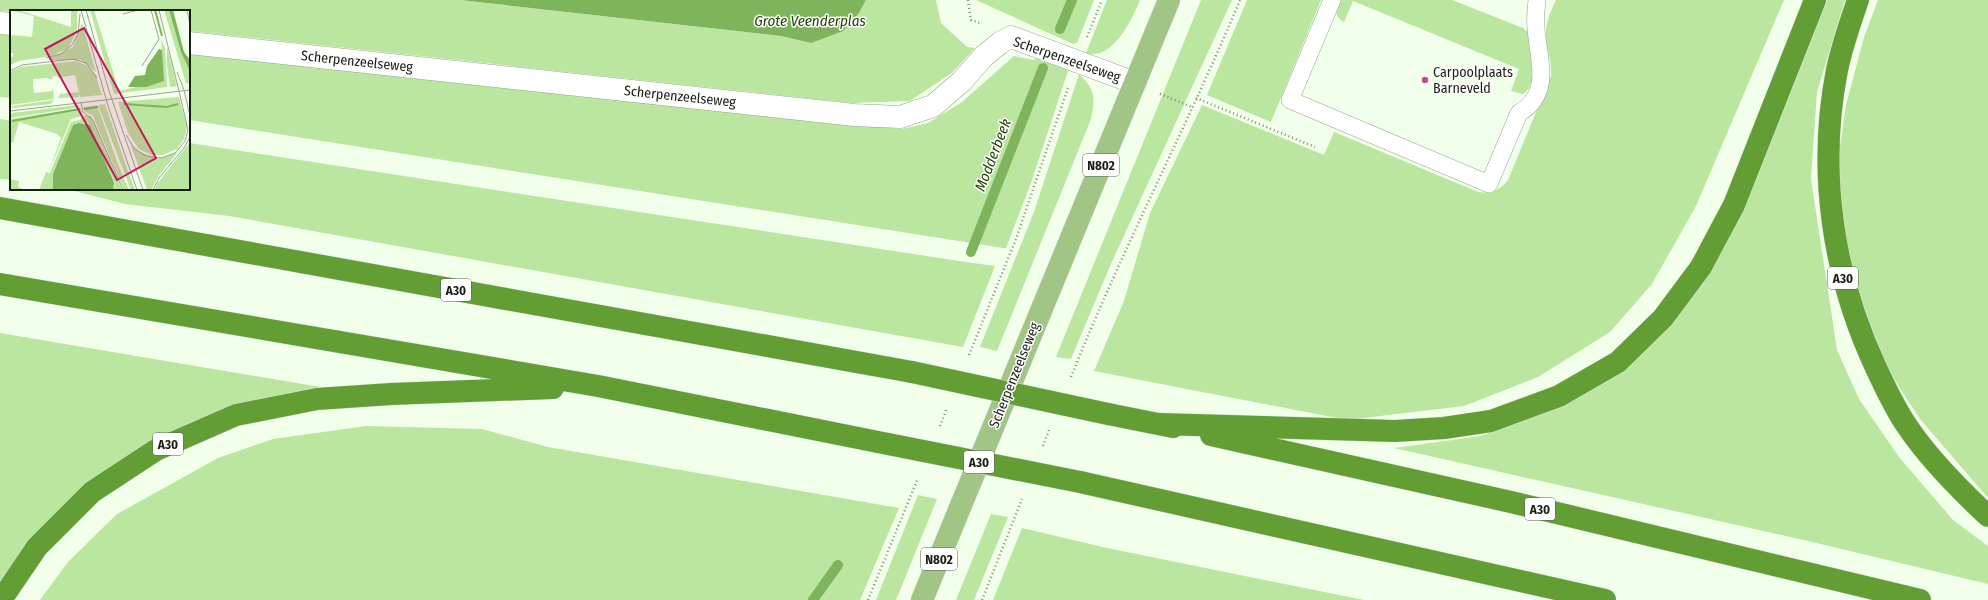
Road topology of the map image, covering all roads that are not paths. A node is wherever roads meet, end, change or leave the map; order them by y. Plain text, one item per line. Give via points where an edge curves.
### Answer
1 (1170, 0) edge
2 (1332, 0) edge
3 (1537, 0) edge
4 (1815, 0) edge
5 (1858, 0) edge
6 (0, 23) edge
7 (10, 24) edge
8 (190, 43) edge
9 (1135, 83) junction
10 (0, 208) edge
11 (0, 284) edge
12 (598, 386) junction
13 (1159, 424) junction
14 (1988, 516) edge
15 (1, 600) edge
16 (922, 600) edge
17 (1605, 600) edge
18 (1920, 600) edge

1 - 9 main road, Scherpenzeelseweg / N802
2 - 3 lane via 1290,100 1488,184 1518,113 1533,99 1540,83 1542,60 1536,28
4 - 13 highway, A30 via 1734,205 1701,266 1663,318 1618,362 1559,396 1491,421 1444,428 1395,431
5 - 14 highway, A30 via 1837,69 1830,124 1830,207 1844,282 1869,352 1907,426 1957,487
6 - 7 street
8 - 9 street, Scherpenzeelseweg via 846,114 900,117 933,106 962,81 984,56 1011,37
9 - 16 main road, Scherpenzeelseweg / N802
10 - 13 highway, A30, bridge via 912,372
11 - 12 highway, A30
12 - 15 highway, A30 via 324,399 236,415 156,450 92,492 38,547
12 - 17 highway, A30, bridge via 1080,482
13 - 18 highway, A30 via 1511,502

